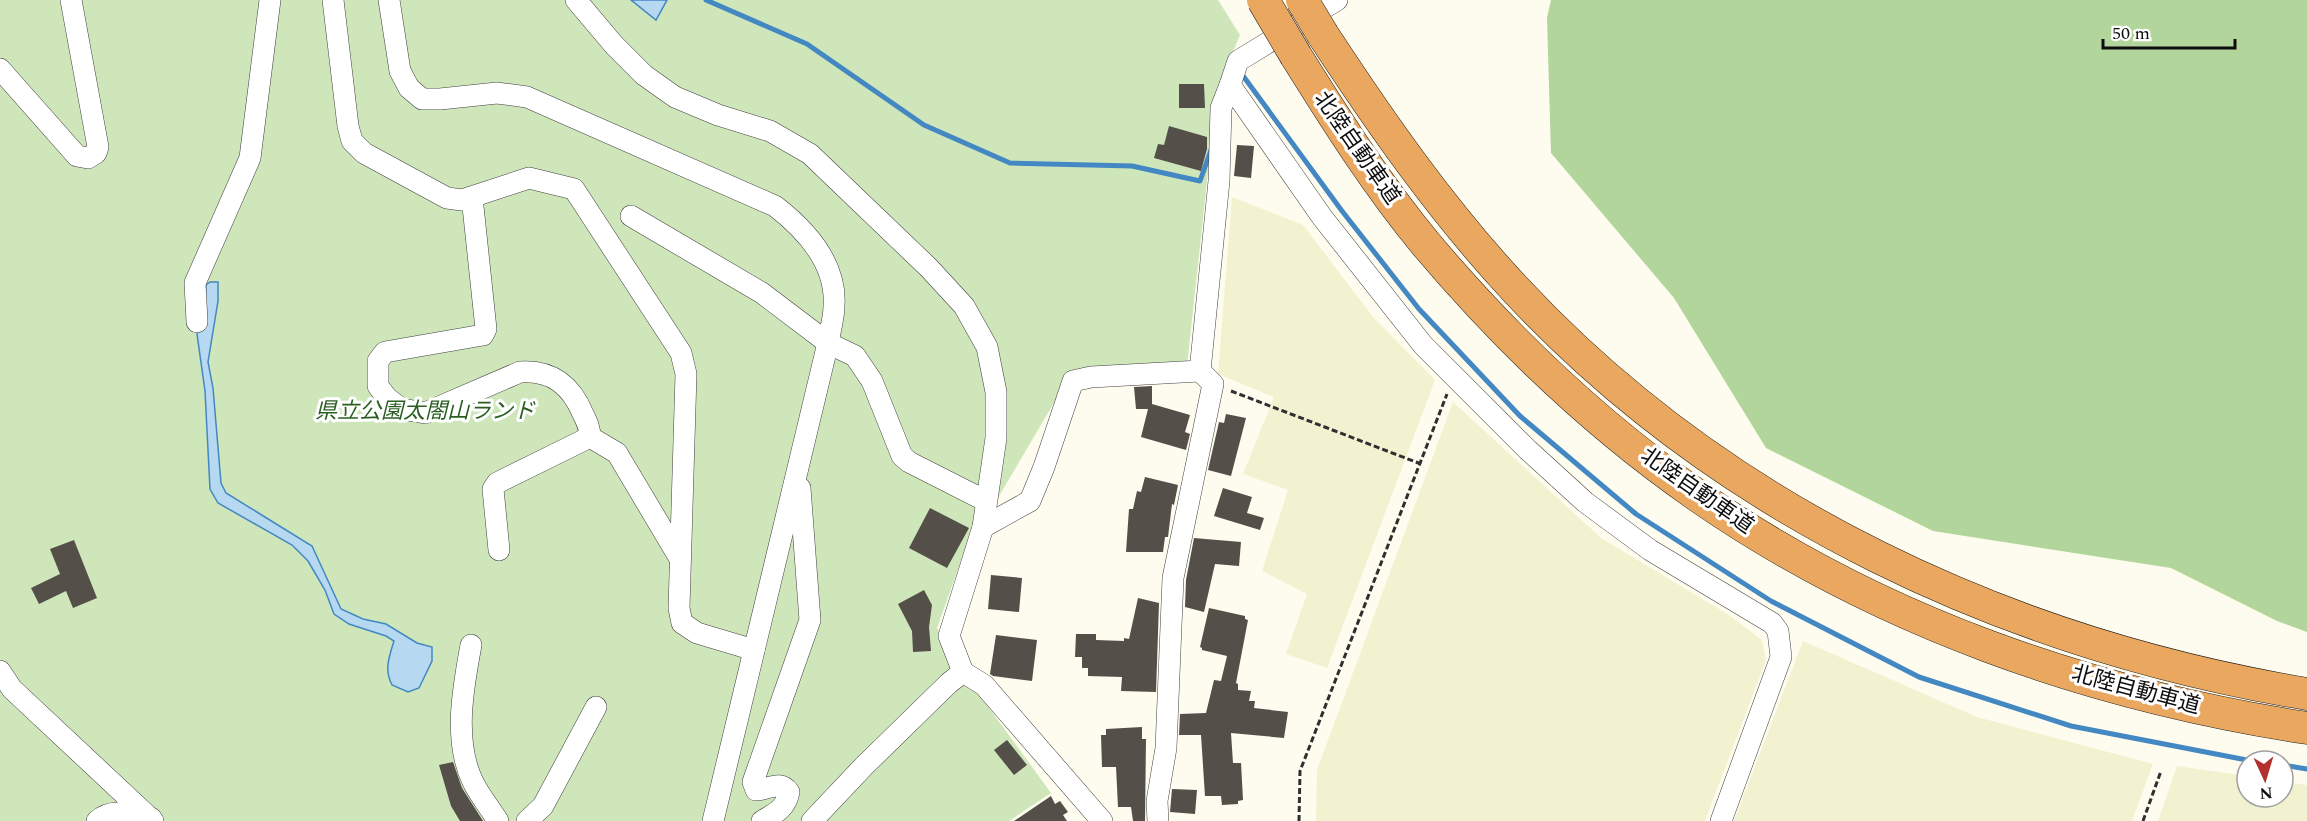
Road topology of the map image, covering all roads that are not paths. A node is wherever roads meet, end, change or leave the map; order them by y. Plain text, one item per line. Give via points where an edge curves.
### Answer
1 (71, 0) edge
2 (270, 0) edge
3 (333, 0) edge
4 (389, 0) edge
5 (576, 0) edge
6 (1263, 0) edge
7 (1302, 0) edge
8 (1337, 0) edge
9 (0, 69) edge
10 (1230, 85) junction
11 (472, 197) junction
12 (631, 216) dead end
13 (197, 322) dead end
14 (828, 342) junction
15 (1206, 377) junction
16 (590, 437) junction
17 (798, 466) junction
18 (986, 501) junction
19 (983, 527) junction
20 (499, 550) dead end
21 (681, 560) junction
22 (471, 645) dead end
23 (754, 650) junction
24 (0, 671) edge
25 (963, 672) junction
26 (2307, 694) edge
27 (596, 707) dead end
28 (2307, 728) edge
29 (152, 820) edge
30 (97, 821) edge
31 (498, 821) edge
32 (528, 821) edge
33 (713, 821) edge
34 (762, 821) edge
35 (812, 821) edge
36 (1102, 821) edge
37 (1158, 821) edge
38 (1721, 821) edge

1 - 9 street via 96,153 88,158 77,156
2 - 13 street via 250,158 195,283
3 - 11 street via 352,141 364,153 447,198
4 - 14 street via 400,71 409,88 422,99 497,93 527,97 775,206 795,221 819,251 833,286
5 - 18 street via 644,75 675,97 770,131 810,154 964,306 987,347 996,392 996,438
6 - 28 highway, 北陸自動車道, bridge via 1373,174 1424,241 1551,377 1698,496 1850,586 2000,651 2186,705
7 - 26 highway, 北陸自動車道, bridge via 1413,166 1517,291 1576,350 1716,462 1864,552 2016,619 2193,671
8 - 10 street via 1238,61
10 - 15 street via 1221,108
10 - 38 street via 1322,217 1423,345 1527,450 1585,502 1650,550 1772,623 1778,631 1781,657
11 - 16 street via 486,329 483,335 385,352 378,361 378,386 402,409 425,413 520,372 537,371 555,378 576,396
11 - 21 street via 529,178 574,189 681,353 686,374
12 - 14 street via 762,293
14 - 17 street
14 - 18 street via 855,356 872,381 902,456
15 - 19 street via 1091,377 1074,381 1030,501
15 - 37 street via 1173,578 1166,748 1157,801
16 - 20 street via 497,483 494,489
16 - 21 street via 617,453
17 - 23 street
17 - 34 street via 810,620 753,782 756,790 786,787 788,799 783,808
18 - 19 street
19 - 25 street via 949,636
21 - 23 street via 682,622 697,633
22 - 31 street via 461,702 464,747 472,781
23 - 33 street
24 - 29 street via 12,689
25 - 35 street
25 - 36 street via 984,685
27 - 32 street via 561,777
29 - 30 street via 117,813 106,814

